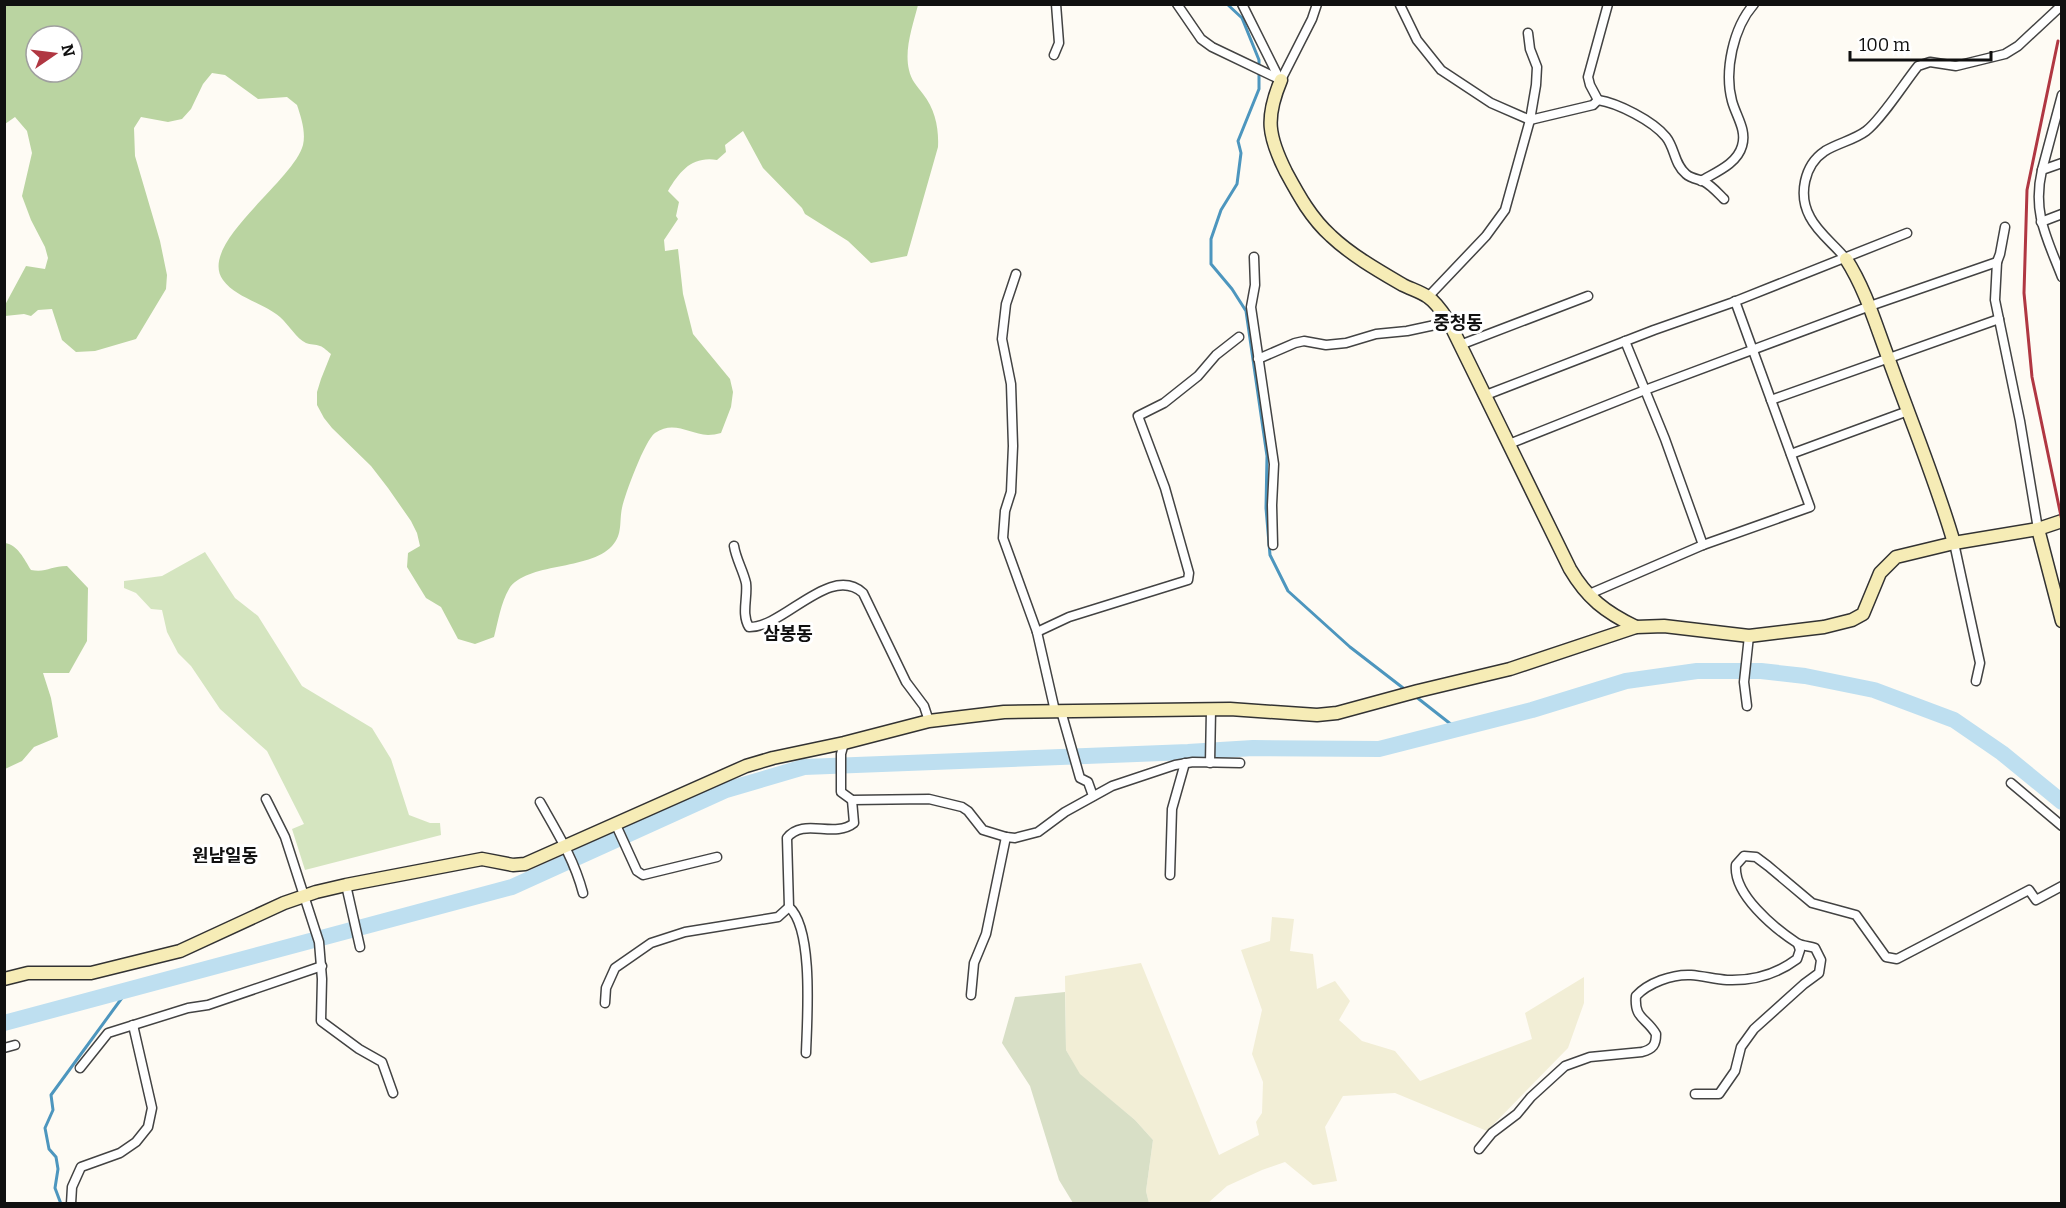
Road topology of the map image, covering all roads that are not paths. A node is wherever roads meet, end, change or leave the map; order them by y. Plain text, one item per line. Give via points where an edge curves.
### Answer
1 (1056, 4) edge
2 (1177, 4) edge
3 (1242, 4) edge
4 (1317, 4) edge
5 (1608, 4) edge
6 (1754, 4) edge
7 (1400, 5) edge
8 (2061, 6) edge
9 (1528, 33) dead end
10 (1054, 55) dead end
11 (1281, 80) junction
12 (2061, 95) edge
13 (1598, 100) junction
14 (1530, 120) junction
15 (2061, 164) edge
16 (2042, 170) junction
17 (1701, 181) junction
18 (1724, 199) dead end
19 (2061, 214) edge
20 (2041, 222) junction
21 (2005, 227) dead end
22 (1907, 233) dead end
23 (1254, 257) dead end
24 (1846, 259) junction
25 (1997, 262) junction
26 (1016, 274) dead end
27 (2061, 277) edge
28 (1587, 296) dead end
29 (1428, 297) junction
30 (1735, 301) junction
31 (1870, 306) junction
32 (1999, 319) junction
33 (1449, 322) junction
34 (1239, 337) dead end
35 (1624, 341) junction
36 (1460, 345) junction
37 (1753, 350) junction
38 (1888, 358) junction
39 (1258, 359) junction
40 (1646, 390) junction
41 (1486, 395) junction
42 (1771, 400) junction
43 (1908, 411) junction
44 (1509, 444) junction
45 (1791, 454) junction
46 (2061, 521) edge
47 (2038, 529) junction
48 (1954, 543) junction
49 (1274, 545) dead end
50 (1703, 545) junction
51 (734, 546) dead end
52 (1587, 595) junction
53 (2061, 621) edge
54 (1636, 627) junction
55 (1037, 632) junction
56 (1749, 636) junction
57 (1976, 681) dead end
58 (1747, 706) dead end
59 (1211, 710) junction
60 (1058, 711) junction
61 (929, 721) junction
62 (842, 748) junction
63 (1210, 761) junction
64 (1185, 763) junction
65 (1240, 763) dead end
66 (2011, 783) dead end
67 (1093, 796) junction
68 (266, 799) dead end
69 (852, 800) junction
70 (540, 802) dead end
71 (2061, 826) edge
72 (618, 827) junction
73 (1006, 837) junction
74 (567, 850) junction
75 (717, 857) dead end
76 (1170, 875) dead end
77 (346, 885) junction
78 (2061, 886) edge
79 (583, 892) dead end
80 (304, 896) junction
81 (789, 908) junction
82 (1798, 944) junction
83 (360, 948) dead end
84 (322, 966) junction
85 (4, 979) edge
86 (971, 995) dead end
87 (605, 1003) dead end
88 (133, 1026) junction
89 (15, 1045) dead end
90 (4, 1047) edge
91 (806, 1053) dead end
92 (80, 1068) dead end
93 (393, 1093) dead end
94 (1695, 1094) dead end
95 (1479, 1149) dead end
96 (70, 1203) edge

1 - 10 street via 1059,43
2 - 11 street via 1201,39
3 - 11 street
4 - 11 street
5 - 13 street via 1588,77
6 - 17 street via 1735,41 1730,72 1730,92 1742,127 1743,144 1728,165
7 - 14 street via 1417,40 1441,70 1491,103
8 - 24 street via 2005,54 1956,66 1923,62 1868,130 1818,157 1805,178 1805,205 1819,230
9 - 14 street via 1537,67
11 - 29 main road via 1270,117 1271,137 1302,202 1316,221 1347,249
12 - 16 street
13 - 14 street via 1593,105
13 - 17 street via 1629,110 1661,132 1681,168
14 - 29 street via 1505,210 1486,236
15 - 16 street
16 - 20 street via 2037,191
17 - 18 street
19 - 20 street
20 - 27 street
21 - 25 street
22 - 24 street
23 - 39 street via 1251,307
24 - 30 street
24 - 31 main road
25 - 31 street
25 - 32 street via 1995,300
26 - 55 street via 1006,304 1002,339 1011,384 1013,446 1003,538
28 - 36 street
29 - 33 main road
30 - 35 street
30 - 37 street
31 - 37 street
31 - 38 main road
32 - 38 street
32 - 47 street
33 - 36 main road
33 - 39 street via 1346,343 1304,341
34 - 55 street via 1164,403 1138,416 1178,528 1188,580 1069,617
35 - 40 street
35 - 41 street
36 - 41 main road
37 - 40 street
37 - 42 street
38 - 42 street
38 - 43 main road
39 - 49 street via 1274,464
40 - 44 street
40 - 50 street
41 - 44 main road
42 - 45 street
43 - 45 street
43 - 48 main road
44 - 52 main road via 1570,569
45 - 50 street via 1810,507
46 - 47 main road
47 - 48 main road
47 - 53 main road
48 - 56 main road via 1896,557 1880,573 1863,614 1852,620
48 - 57 street via 1978,656
50 - 52 street
51 - 61 street via 746,584 748,627 779,616 830,587 855,586 863,593
52 - 54 main road via 1612,616
54 - 56 main road via 1664,626
54 - 59 main road via 1510,669 1337,713
55 - 60 street
56 - 58 street via 1744,682
59 - 60 main road
59 - 63 street
60 - 61 main road via 1004,712
60 - 67 street via 1080,778 1088,782
61 - 62 main road
62 - 69 street via 841,792
62 - 72 main road via 746,766
63 - 64 street
63 - 65 street
64 - 67 street
64 - 76 street via 1172,809
66 - 71 street
67 - 73 street via 1038,832
68 - 80 street via 285,837
69 - 73 street via 929,799 962,807 983,830
69 - 81 street via 854,824 849,827 800,829 787,838
70 - 74 street
72 - 74 main road
72 - 75 street via 637,871 643,875
73 - 86 street via 986,934 974,963
74 - 77 main road via 525,864 482,859
74 - 79 street
77 - 80 main road
77 - 83 street
78 - 82 street via 2036,900 2029,890 1897,959 1886,957 1856,915 1812,903 1756,857 1739,859 1735,873 1743,892
80 - 84 street via 316,930
80 - 85 main road via 180,951 91,973 27,973
81 - 87 street via 778,917 685,932 651,943 615,968 606,988
81 - 91 street via 795,913 804,942
82 - 94 street via 1815,948 1821,960 1819,973 1754,1029 1741,1047 1735,1071 1719,1094
82 - 95 street via 1797,959 1757,977 1727,980 1685,975 1642,989 1636,996 1636,1011 1656,1034 1650,1050 1590,1057 1565,1066
84 - 88 street
84 - 93 street via 321,1021 382,1062
88 - 92 street via 108,1033
88 - 96 street via 152,1108 148,1127 120,1153 81,1167
89 - 90 street

